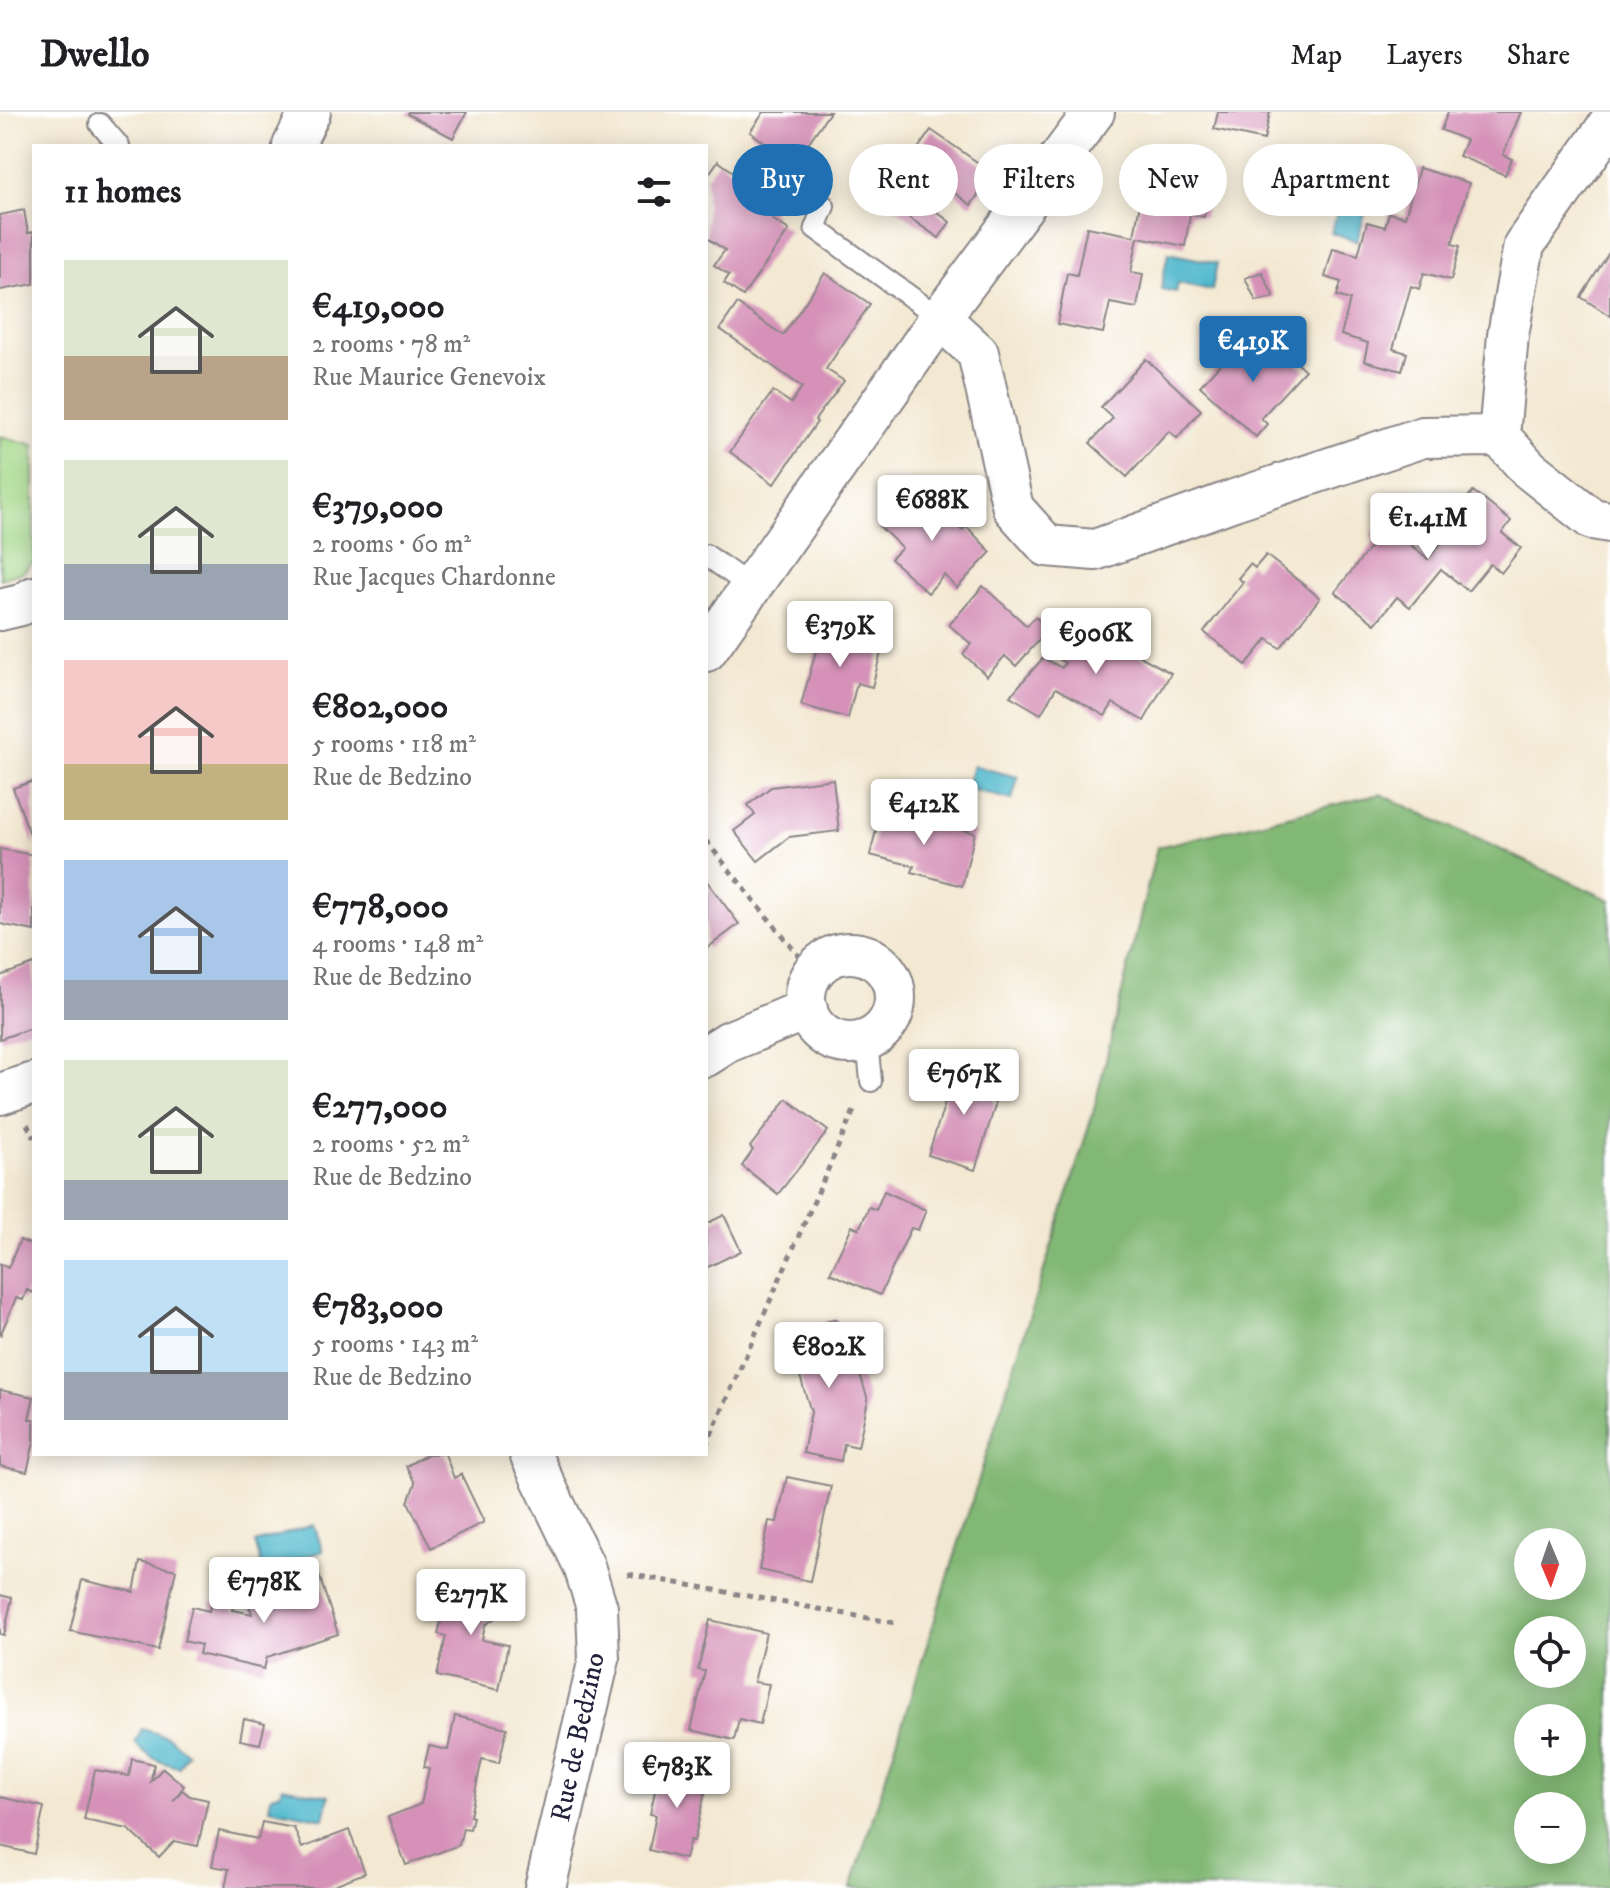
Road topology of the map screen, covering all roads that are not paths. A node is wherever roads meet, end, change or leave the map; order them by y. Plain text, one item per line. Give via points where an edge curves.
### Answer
1 (310, 112) edge
2 (1094, 112) edge
3 (1610, 123) edge
4 (100, 124) dead end
5 (117, 144) edge
6 (294, 144) edge
7 (820, 216) edge
8 (940, 318) junction
9 (1499, 436) junction
10 (1610, 522) edge
11 (708, 556) edge
12 (751, 587) junction
13 (708, 648) edge
14 (810, 991) junction
15 (867, 1041) junction
16 (708, 1055) edge
17 (871, 1081) road end
18 (32, 1084) edge
19 (0, 1094) edge
20 (531, 1456) edge
21 (545, 1888) edge

1 - 6 street
2 - 8 street
3 - 9 street via 1524,245 1508,335
4 - 5 lane
7 - 8 lane via 815,228
8 - 9 street via 978,353 1013,508 1047,546 1095,550 1423,437
8 - 12 street
9 - 10 street via 1529,469 1592,519
11 - 12 lane
12 - 13 street
14 - 15 street via 813,1023 823,1034 837,1041
14 - 15 street via 824,962 837,956 868,957 880,965 895,991 895,1007 880,1033
14 - 16 street
15 - 17 lane
18 - 19 street
20 - 21 street, Rue de Bedzino via 584,1566 597,1608 599,1659

